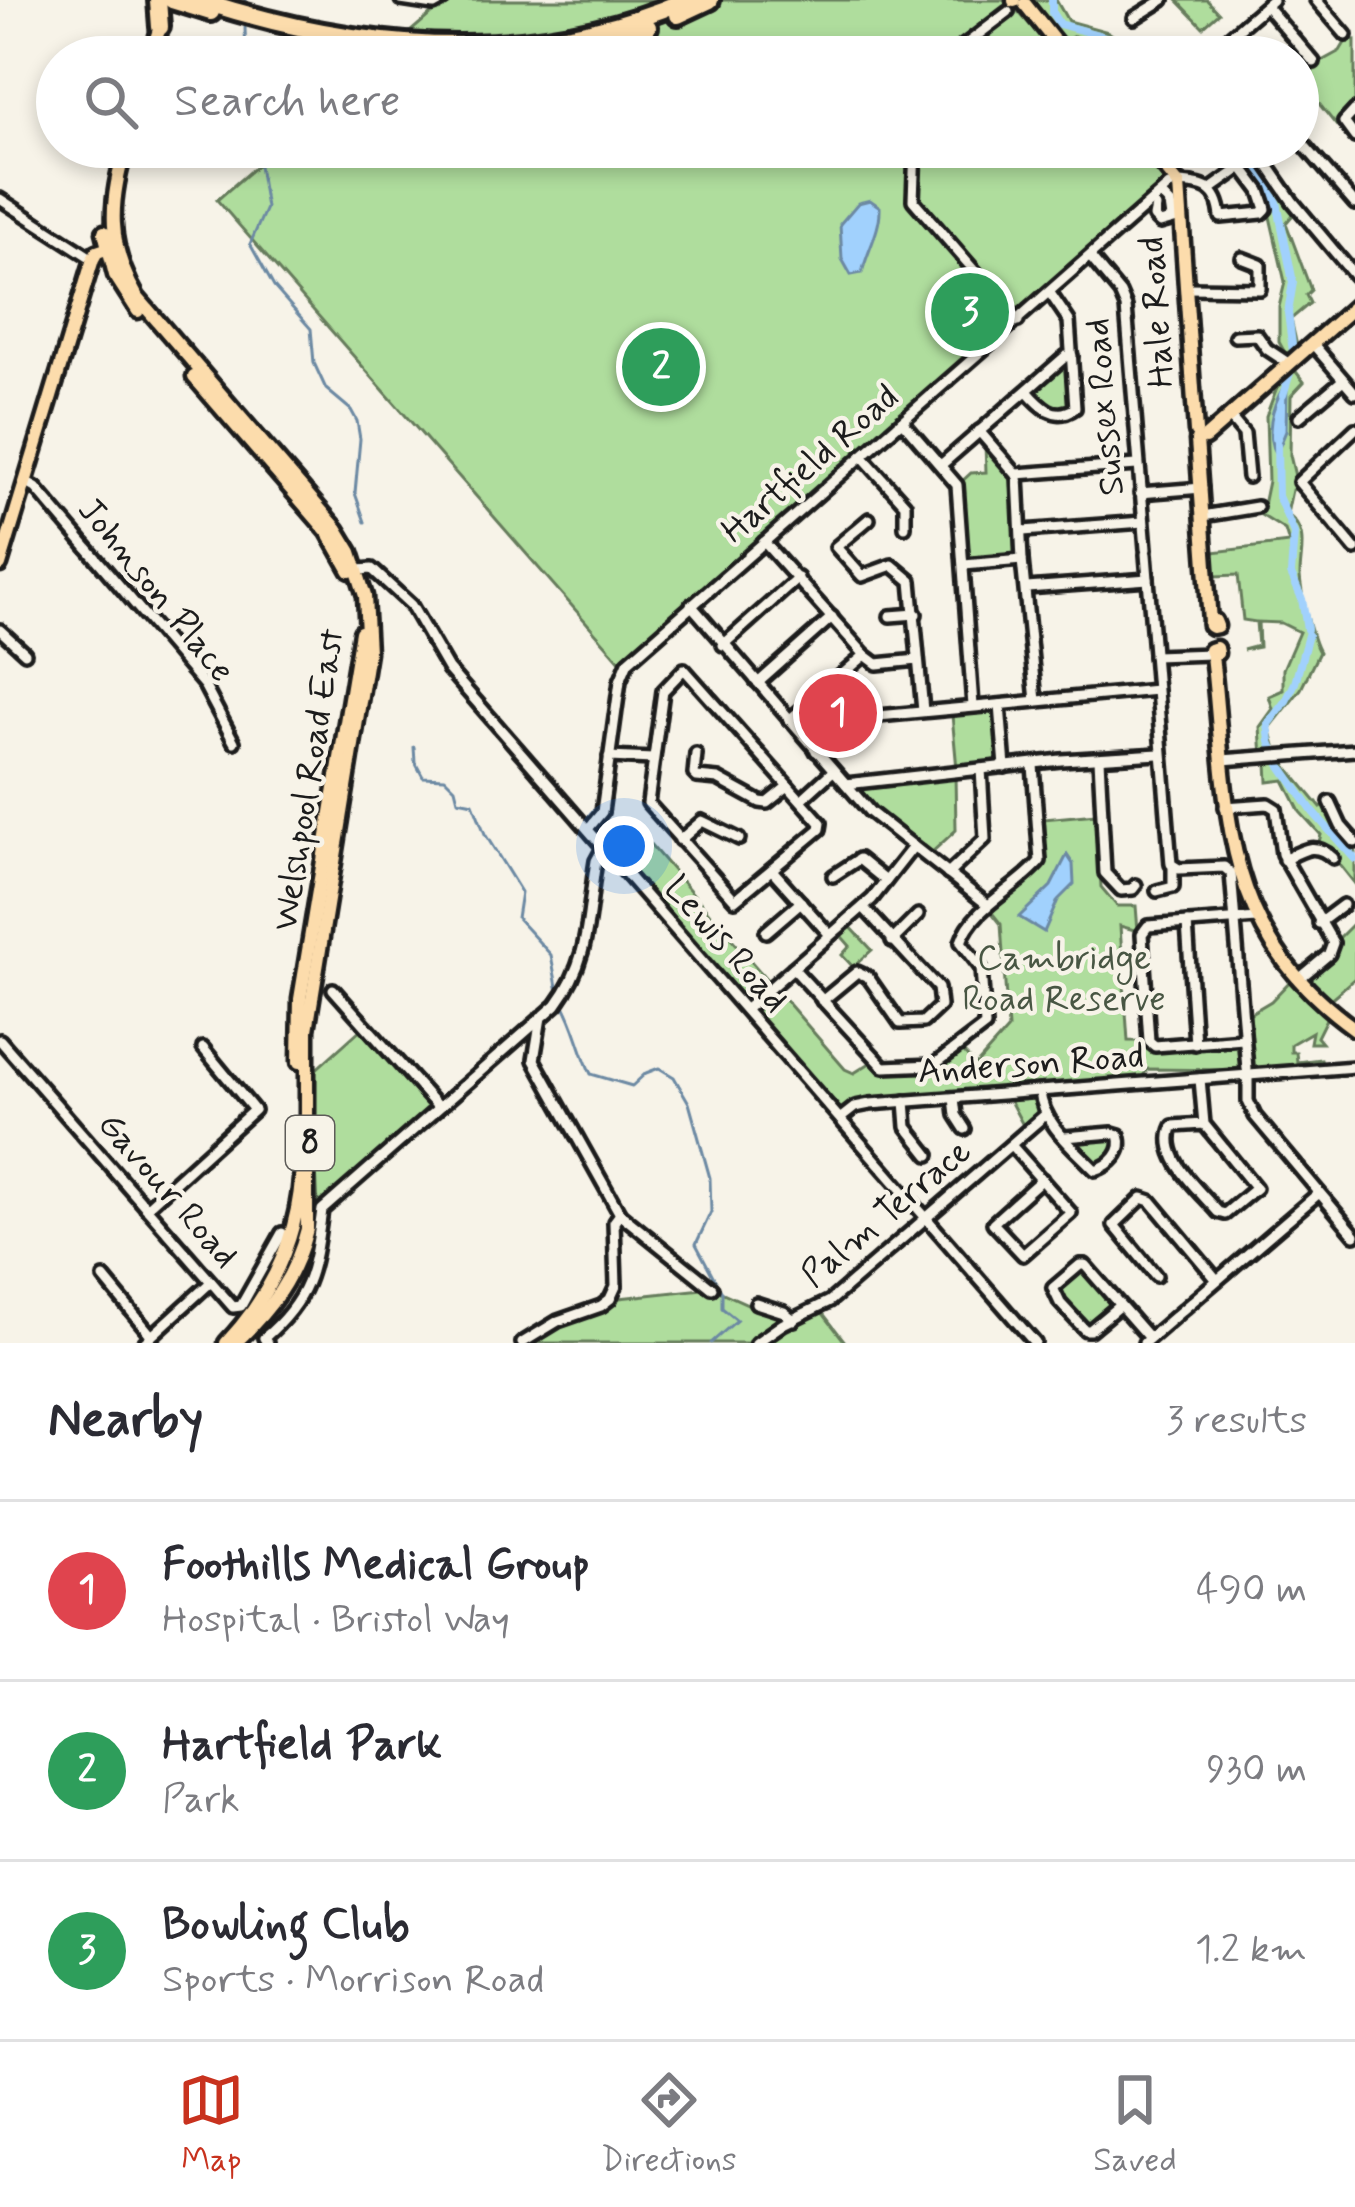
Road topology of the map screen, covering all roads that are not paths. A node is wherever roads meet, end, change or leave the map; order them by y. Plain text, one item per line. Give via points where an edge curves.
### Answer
1 (401, 0) edge
2 (442, 0) edge
3 (686, 0) edge
4 (710, 0) edge
5 (1163, 0) edge
6 (1316, 0) edge
7 (1269, 3) edge
8 (1020, 4) edge
9 (169, 6) edge
10 (206, 6) edge
11 (1134, 18) dead end
12 (1346, 35) dead end
13 (160, 36) edge
14 (299, 36) edge
15 (344, 36) edge
16 (568, 36) edge
17 (624, 36) edge
18 (977, 36) edge
19 (1048, 36) edge
20 (1230, 36) edge
21 (1294, 36) edge
22 (1355, 110) edge
23 (1355, 136) edge
24 (1319, 162) edge
25 (115, 168) edge
26 (914, 168) edge
27 (1156, 168) edge
28 (1241, 168) edge
29 (1243, 168) edge
30 (1270, 168) edge
31 (1211, 189) junction
32 (1170, 198) junction
33 (0, 199) edge
34 (1355, 204) edge
35 (1355, 250) edge
36 (108, 252) junction
37 (1090, 258) junction
38 (1242, 259) dead end
39 (1342, 261) junction
40 (1355, 276) edge
41 (1187, 288) junction
42 (1049, 294) junction
43 (1355, 306) edge
44 (1018, 321) junction
45 (1235, 336) dead end
46 (1312, 343) junction
47 (1072, 356) junction
48 (1288, 363) junction
49 (1343, 380) junction
50 (1027, 391) junction
51 (1355, 393) edge
52 (1229, 416) junction
53 (1299, 417) dead end
54 (901, 422) junction
55 (1355, 429) edge
56 (979, 431) junction
57 (1202, 432) junction
58 (862, 456) junction
59 (941, 465) junction
60 (1138, 465) junction
61 (1017, 474) junction
62 (1248, 477) dead end
63 (25, 482) junction
64 (1201, 489) junction
65 (1140, 493) junction
66 (1257, 507) dead end
67 (1204, 516) junction
68 (869, 518) dead end
69 (1143, 522) junction
70 (905, 527) dead end
71 (1023, 531) junction
72 (766, 541) junction
73 (1355, 549) edge
74 (346, 552) junction
75 (1022, 560) junction
76 (0, 565) edge
77 (964, 565) junction
78 (366, 578) junction
79 (798, 578) junction
80 (1148, 579) junction
81 (1028, 588) junction
82 (690, 607) junction
83 (916, 614) junction
84 (890, 616) dead end
85 (832, 617) junction
86 (0, 630) edge
87 (723, 645) junction
88 (1211, 652) junction
89 (25, 653) dead end
90 (865, 655) junction
91 (1154, 656) junction
92 (918, 660) junction
93 (757, 681) junction
94 (830, 685) junction
95 (1154, 691) junction
96 (1036, 701) junction
97 (974, 705) junction
98 (994, 706) junction
99 (923, 711) junction
100 (857, 718) junction
101 (789, 721) junction
102 (234, 742) dead end
103 (821, 750) junction
104 (1355, 752) edge
105 (696, 754) dead end
106 (1159, 754) junction
107 (613, 755) junction
108 (653, 759) junction
109 (1099, 759) junction
110 (1225, 762) junction
111 (1033, 765) junction
112 (1005, 767) junction
113 (981, 769) junction
114 (833, 770) junction
115 (788, 786) junction
116 (852, 788) junction
117 (801, 800) junction
118 (1330, 802) dead end
119 (1227, 807) junction
120 (588, 829) junction
121 (739, 839) dead end
122 (680, 840) junction
123 (1355, 842) edge
124 (603, 848) junction
125 (910, 850) junction
126 (1333, 858) dead end
127 (1284, 860) junction
128 (1232, 865) junction
129 (1172, 866) junction
130 (772, 870) junction
131 (948, 874) junction
132 (833, 876) dead end
133 (886, 881) junction
134 (1136, 885) dead end
135 (1164, 887) dead end
136 (801, 902) junction
137 (988, 905) junction
138 (1343, 905) dead end
139 (863, 907) junction
140 (918, 915) dead end
141 (1247, 917) junction
142 (1186, 923) junction
143 (1319, 923) junction
144 (766, 932) dead end
145 (830, 935) junction
146 (892, 940) junction
147 (793, 968) junction
148 (1299, 979) junction
149 (333, 989) dead end
150 (823, 1001) junction
151 (746, 1009) junction
152 (541, 1017) junction
153 (1355, 1029) edge
154 (1243, 1039) junction
155 (0, 1040) edge
156 (1195, 1044) junction
157 (203, 1048) dead end
158 (1355, 1067) edge
159 (1244, 1076) junction
160 (1200, 1079) junction
161 (1040, 1091) junction
162 (954, 1098) junction
163 (905, 1101) junction
164 (438, 1107) junction
165 (1045, 1115) junction
166 (841, 1118) junction
167 (1204, 1124) junction
168 (965, 1129) dead end
169 (1065, 1137) junction
170 (1011, 1145) junction
171 (929, 1155) dead end
172 (1042, 1179) junction
173 (1319, 1192) junction
174 (146, 1208) junction
175 (620, 1214) junction
176 (927, 1218) junction
177 (281, 1233) dead end
178 (1355, 1235) edge
179 (1156, 1276) dead end
180 (104, 1278) dead end
181 (1216, 1280) junction
182 (211, 1282) junction
183 (712, 1288) dead end
184 (756, 1303) dead end
185 (1120, 1305) junction
186 (794, 1320) junction
187 (147, 1339) edge
188 (1146, 1341) edge
189 (231, 1343) edge
190 (267, 1343) edge
191 (523, 1343) edge
192 (756, 1343) edge
193 (1035, 1343) edge

1 - 2 street
3 - 16 highway
4 - 17 highway
5 - 11 street
6 - 12 street
7 - 20 street
7 - 21 street
8 - 18 street
8 - 19 main road
9 - 10 highway
9 - 13 main road
10 - 14 highway
10 - 15 highway
22 - 23 street via 1344,124
24 - 34 street
25 - 36 main road, Welshpool Road East / 8 via 104,203
26 - 44 street via 913,200
27 - 32 main road
28 - 31 street
29 - 31 street via 1260,191 1262,213 1221,217
30 - 39 street
31 - 32 street via 1201,183
32 - 37 street, Hartfield Road
32 - 41 main road, Hale Road
33 - 36 street
35 - 39 street
36 - 63 main road
36 - 74 main road, Welshpool Road East / 8 via 137,297 329,519
37 - 42 street, Hartfield Road
37 - 60 street, Sussex Road via 1126,307
38 - 41 street via 1260,266 1260,290
39 - 40 street
41 - 57 main road, Hale Road
42 - 44 street, Hartfield Road
42 - 47 street via 1069,322
43 - 46 main road
44 - 54 street, Hartfield Road
45 - 48 street via 1258,335
46 - 48 main road
46 - 49 street
47 - 50 street
47 - 50 street via 1072,411 1048,412
48 - 52 main road
49 - 51 street
49 - 53 street
50 - 56 street
52 - 57 main road
52 - 62 street via 1244,434
54 - 58 street, Hartfield Road
54 - 59 street
55 - 73 street via 1299,482
56 - 59 street
56 - 61 street
57 - 64 main road, Hale Road
58 - 70 street via 905,504
58 - 72 street, Hartfield Road
59 - 77 street via 957,485
60 - 61 street
60 - 65 street, Sussex Road
61 - 71 street
63 - 76 main road
63 - 102 street, Johnson Place via 204,685
64 - 65 street
64 - 67 main road, Hale Road
65 - 69 street, Sussex Road
66 - 67 street
67 - 88 main road, Hale Road
68 - 83 street via 836,547 862,576 892,566 903,572
69 - 71 street
69 - 80 street, Sussex Road
71 - 75 street
72 - 79 street
72 - 82 street, Hartfield Road
74 - 78 main road, Welshpool Road East / 8
74 - 78 main road, Welshpool Road East / 8
75 - 77 street
75 - 81 street
77 - 97 street
78 - 120 street, Lewis Road via 410,605 448,669
78 - 189 main road, Welshpool Road East / 8 via 368,653 307,1030 308,1229 282,1293
79 - 85 street
79 - 87 street
80 - 81 street
80 - 91 street, Sussex Road
81 - 96 street
82 - 87 street
82 - 107 street, Hartfield Road via 625,666
83 - 84 street
83 - 92 street
85 - 90 street
85 - 93 street
86 - 89 street
87 - 93 street
88 - 91 street
88 - 110 main road, Hale Road
90 - 92 street via 877,664
90 - 94 street
91 - 95 street, Sussex Road
92 - 99 street
93 - 101 street
94 - 100 street
94 - 101 street
95 - 96 street
95 - 106 street, Sussex Road
96 - 98 street
97 - 98 street
97 - 99 street
98 - 112 street
99 - 100 street
100 - 103 street
101 - 103 street
103 - 114 street
104 - 110 street
104 - 110 street
105 - 115 street via 697,777 760,802
106 - 109 street
106 - 129 street, Sussex Road
107 - 108 street
107 - 120 street, Hartfield Road via 602,812
108 - 115 street via 663,691 684,669
108 - 122 street via 648,803
109 - 111 street
109 - 134 street via 1105,873 1121,890
110 - 119 main road, Hale Road
111 - 112 street
111 - 137 street via 1040,861
112 - 113 street
113 - 116 street via 868,779
113 - 131 street via 986,839
114 - 116 street
114 - 117 street
115 - 117 street
116 - 125 street
117 - 130 street via 820,829
118 - 123 street
119 - 127 street via 1276,808
119 - 128 main road, Hale Road
120 - 124 street, Lewis Road
121 - 122 street via 702,821
122 - 130 street via 735,900
124 - 151 street, Lewis Road
124 - 152 street via 581,964
125 - 131 street
125 - 133 street
126 - 127 street via 1312,847
127 - 143 street
128 - 129 street
128 - 141 main road, Hale Road
128 - 141 street
129 - 135 street, Sussex Road
130 - 136 street
131 - 137 street
132 - 133 street via 859,859
133 - 139 street
136 - 144 street
136 - 145 street
137 - 150 street via 961,942 982,968 985,1026 941,1062 879,1065
138 - 143 street
139 - 145 street
139 - 146 street
140 - 146 street
141 - 142 street
141 - 148 main road, Hale Road
141 - 154 street
142 - 156 street
142 - 156 street via 1148,926 1142,934 1149,1041
143 - 148 street via 1332,949
145 - 147 street
146 - 150 street via 941,992 940,1006 923,1022 900,1023 863,973
147 - 150 street
147 - 151 street
148 - 153 main road, Hale Road
149 - 164 street
151 - 166 street, Lewis Road
152 - 164 street
152 - 175 street via 534,1060
154 - 156 street
154 - 159 street
155 - 174 street, Gavour Road
157 - 174 street via 254,1110
158 - 159 street, Anderson Road
159 - 160 street, Anderson Road
159 - 173 street via 1255,1116
160 - 161 street, Anderson Road
160 - 167 street
161 - 162 street, Anderson Road
161 - 165 street
162 - 163 street, Anderson Road
162 - 168 street
163 - 166 street, Anderson Road via 860,1105
163 - 171 street via 907,1127
164 - 190 street via 322,1210 308,1282
165 - 169 street
165 - 170 street, Palm Terrace
166 - 176 street, Lewis Road
167 - 167 street via 1256,1189 1225,1214 1172,1157 1168,1142 1173,1126
169 - 169 street via 1095,1170 1122,1147 1112,1132
170 - 172 street
170 - 176 street, Palm Terrace
172 - 172 street via 1071,1213 1023,1255 993,1223
173 - 178 street
173 - 181 street
174 - 182 street, Gavour Road
175 - 183 street
175 - 191 street via 610,1299
176 - 186 street, Palm Terrace via 830,1300
176 - 193 street, Lewis Road
177 - 182 street, Gavour Road via 239,1307
179 - 181 street via 1114,1225 1143,1198
180 - 187 street
181 - 188 street
182 - 187 street
184 - 186 street
185 - 185 street via 1085,1265 1053,1288 1084,1330
185 - 188 street
186 - 192 street, Palm Terrace

